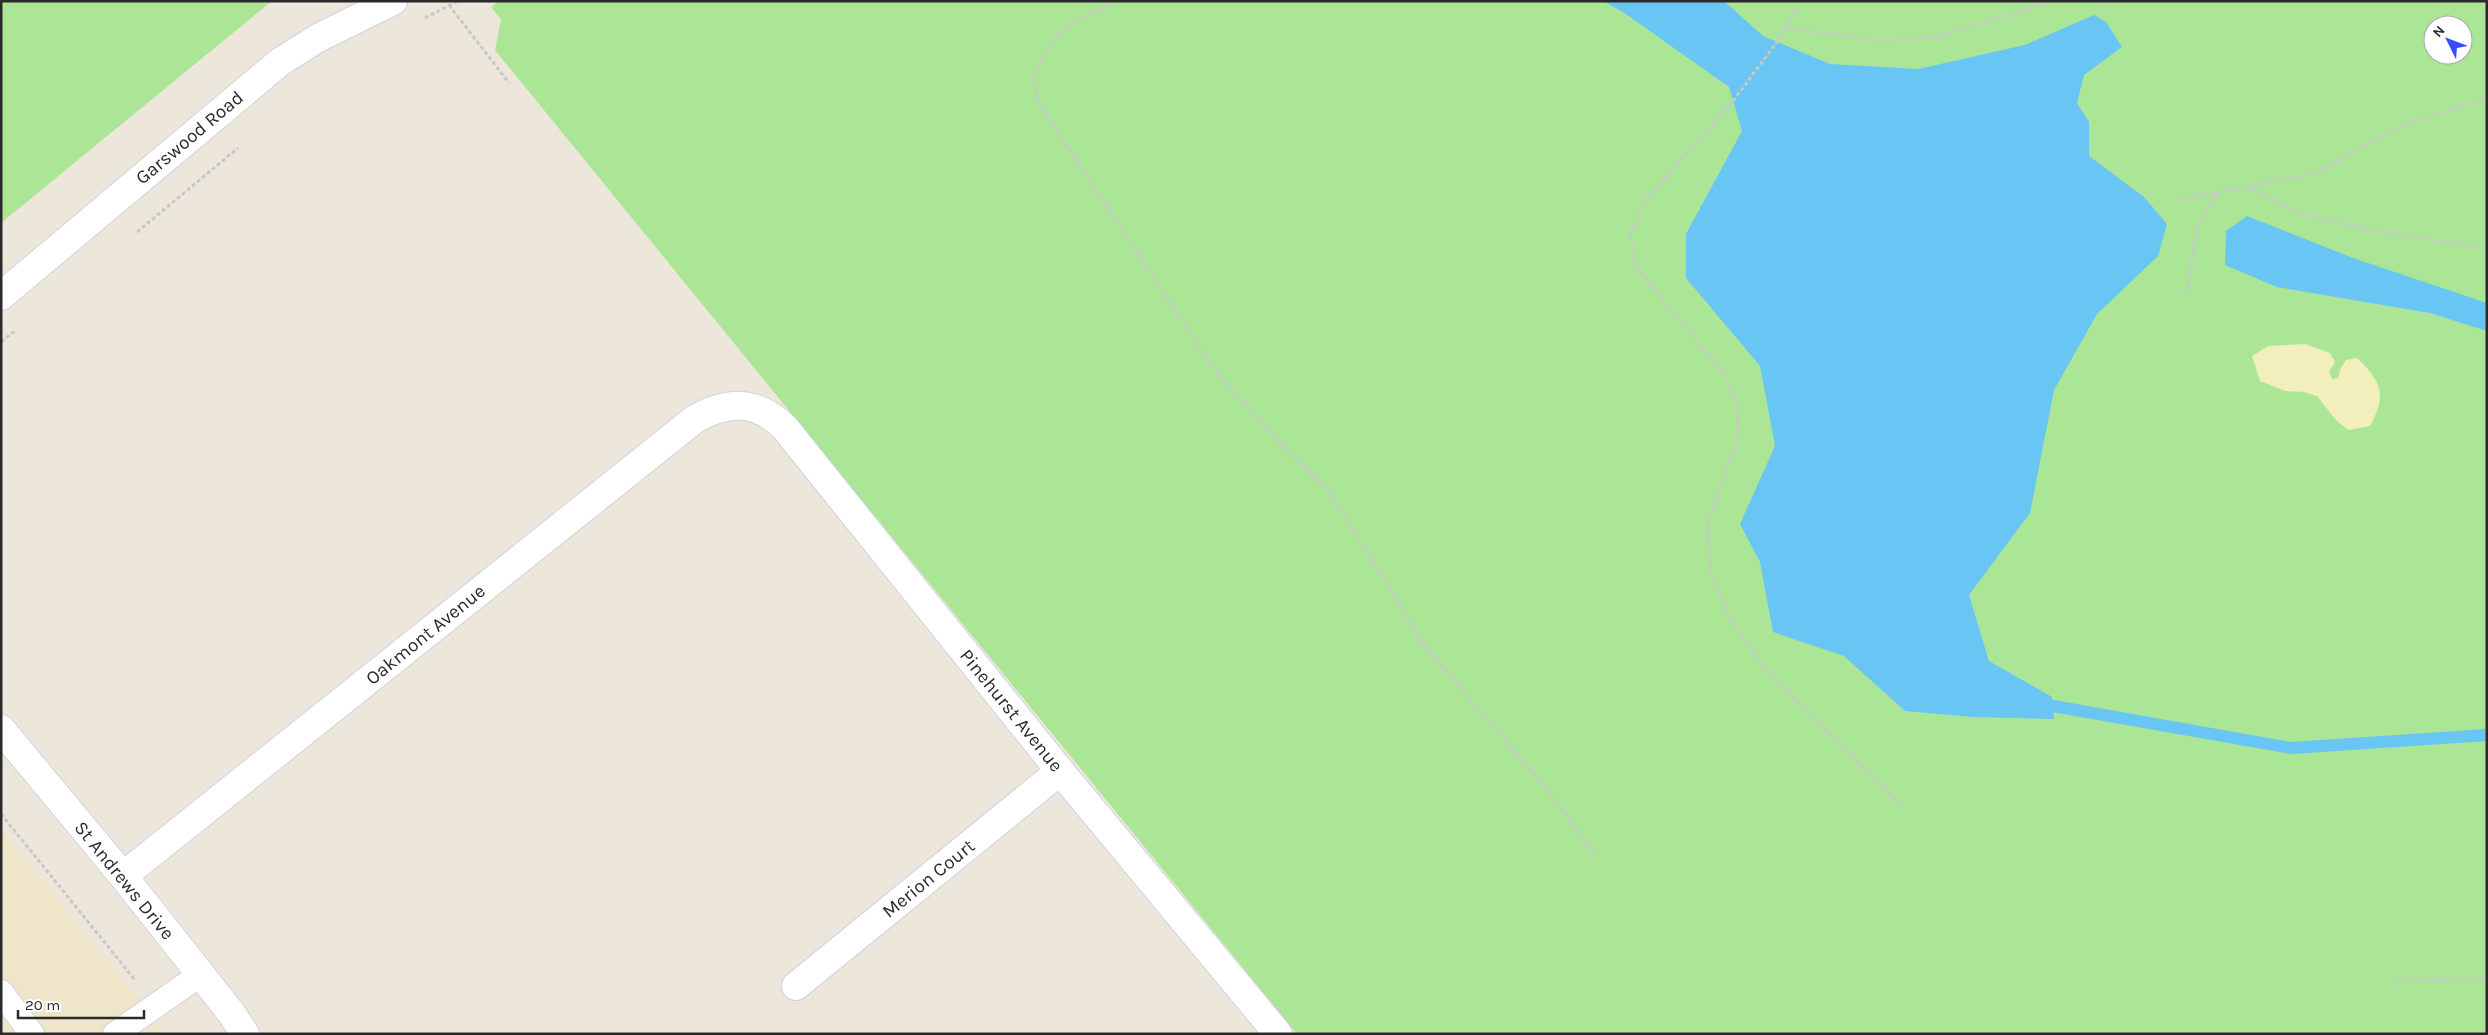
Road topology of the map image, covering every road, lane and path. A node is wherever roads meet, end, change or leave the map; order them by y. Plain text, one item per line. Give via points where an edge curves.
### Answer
1 (393, 1) edge
2 (458, 1) edge
3 (1112, 1) edge
4 (2054, 1) edge
5 (2101, 1) edge
6 (2118, 1) edge
7 (450, 6) junction
8 (1798, 7) dead end
9 (418, 22) dead end
10 (1786, 28) junction
11 (509, 83) dead end
12 (2487, 98) edge
13 (243, 142) dead end
14 (2246, 187) junction
15 (2219, 192) junction
16 (2179, 199) dead end
17 (134, 236) dead end
18 (2487, 248) edge
19 (2186, 295) dead end
20 (1, 296) edge
21 (22, 326) dead end
22 (1, 342) edge
23 (734, 405) joint
24 (1, 729) edge
25 (1060, 770) junction
26 (1903, 807) dead end
27 (1, 814) edge
28 (1596, 857) dead end
29 (123, 876) junction
30 (201, 974) junction
31 (2487, 978) edge
32 (2394, 981) dead end
33 (796, 986) dead end
34 (1, 992) edge
35 (154, 1005) junction
36 (32, 1034) edge
37 (115, 1034) edge
38 (245, 1034) edge
39 (1278, 1034) edge

1 - 20 street, Garswood Road via 318,38 280,62
2 - 7 path
3 - 28 path via 1059,33 1033,75 1038,102 1213,368 1286,451 1330,491 1420,640 1554,798
4 - 10 path via 1936,37 1881,40
5 - 6 path
7 - 9 path
7 - 11 path
8 - 10 path
10 - 26 path via 1733,101 1644,201 1630,234 1636,266 1727,378 1737,405 1739,435 1707,524 1711,572 1731,621 1766,670
12 - 14 path via 2400,126 2313,174
13 - 17 path
14 - 15 path
14 - 18 path via 2304,215 2377,231
15 - 16 path
15 - 19 path via 2198,225
21 - 22 path
23 - 25 street, Pinehurst Avenue via 762,411 785,428
23 - 29 street, Oakmont Avenue via 720,406 695,419
24 - 29 street, St Andrews Drive
25 - 33 street, Merion Court
25 - 39 street, Pinehurst Avenue
27 - 35 path
29 - 30 street, St Andrews Drive
30 - 35 lane
30 - 38 street, St Andrews Drive
31 - 32 path
34 - 36 lane
35 - 37 lane

